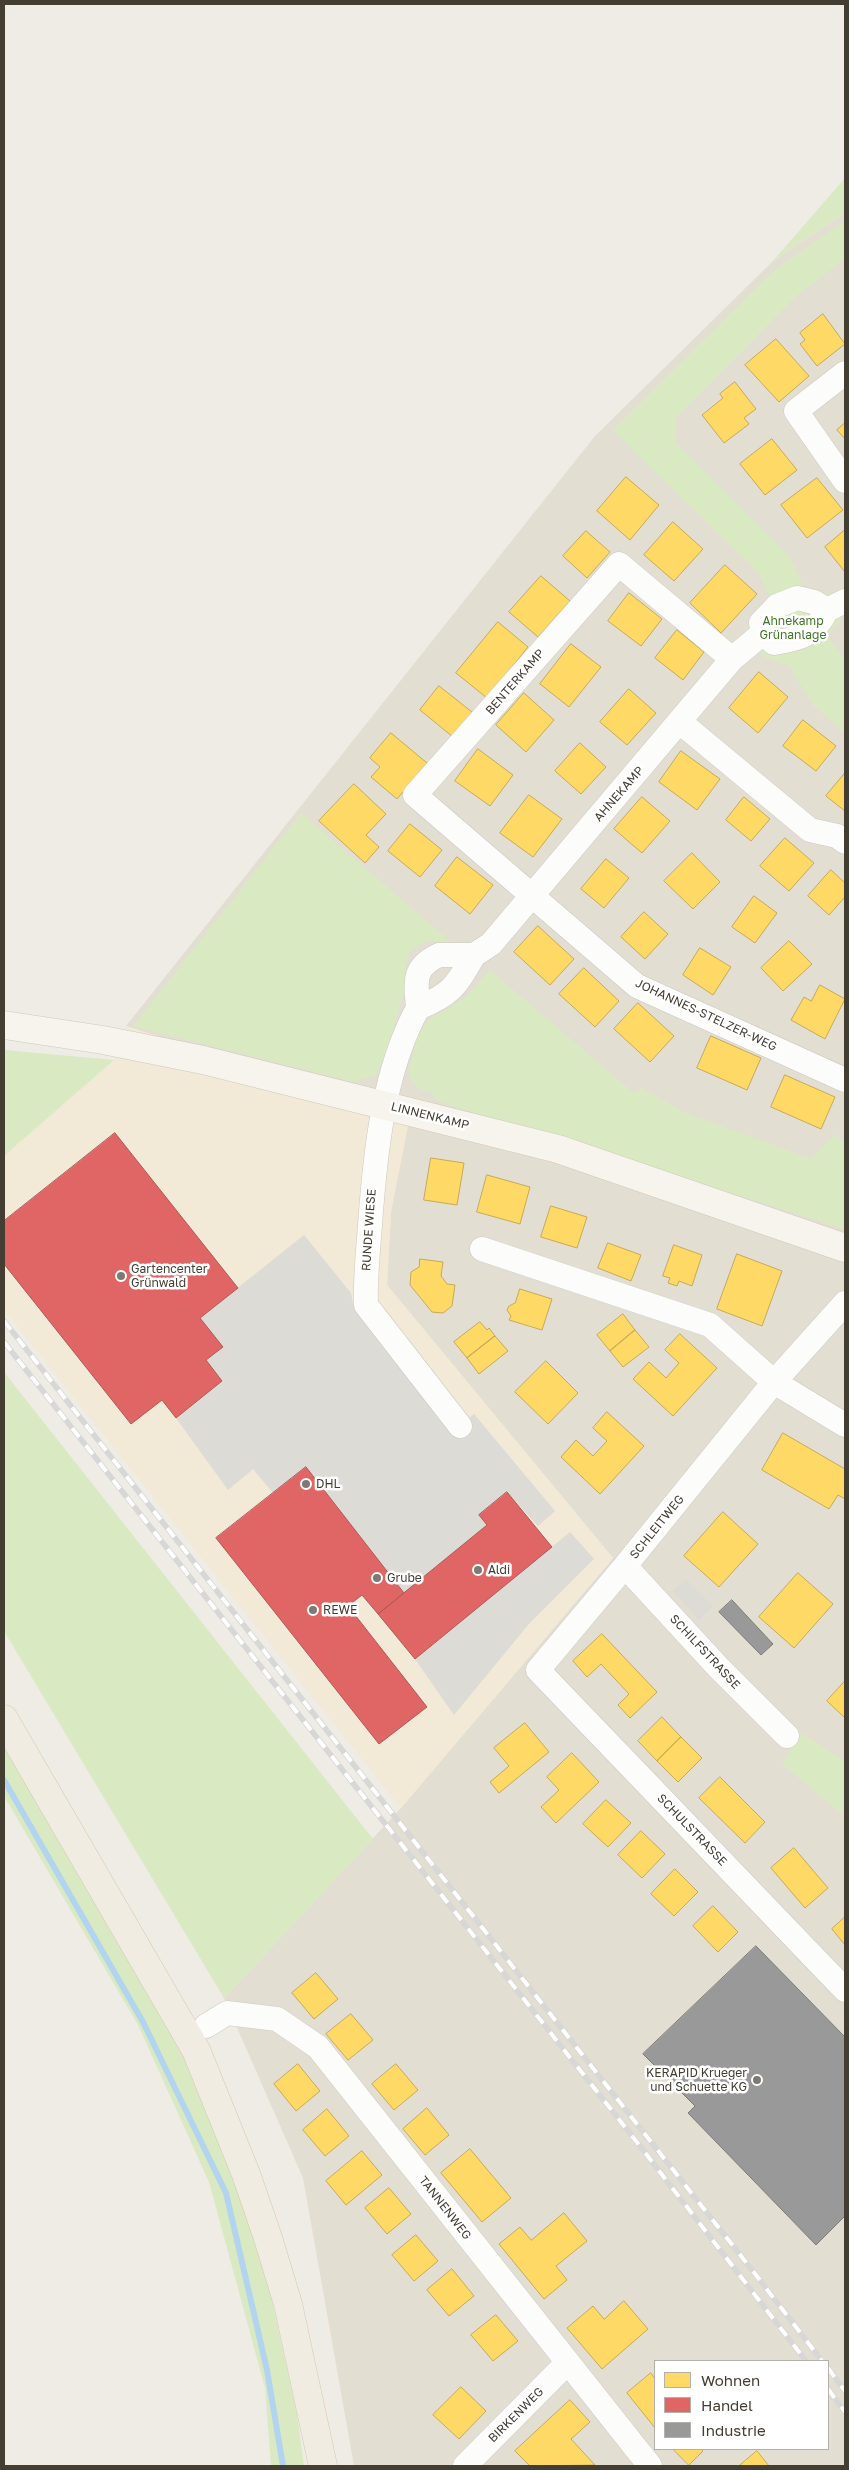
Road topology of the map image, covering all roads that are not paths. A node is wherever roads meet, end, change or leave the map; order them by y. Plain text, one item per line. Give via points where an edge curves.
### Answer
1 (845, 373) edge
2 (845, 481) edge
3 (836, 606) edge
4 (763, 633) junction
5 (732, 660) junction
6 (680, 722) junction
7 (845, 842) edge
8 (531, 897) junction
9 (474, 954) junction
10 (418, 1008) junction
11 (4, 1025) edge
12 (845, 1080) edge
13 (385, 1105) junction
14 (845, 1248) edge
15 (482, 1249) dead end
16 (845, 1303) edge
17 (774, 1382) junction
18 (845, 1425) edge
19 (460, 1426) dead end
20 (626, 1566) junction
21 (538, 1670) joint
22 (4, 1719) edge
23 (787, 1736) dead end
24 (845, 1990) edge
25 (206, 2026) dead end
26 (568, 2363) junction
27 (324, 2466) edge
28 (465, 2466) edge
29 (650, 2466) edge

1 - 2 street via 796,411
3 - 4 street, AHNEKAMP via 809,635 774,643
3 - 4 street, AHNEKAMP via 797,598 777,606 761,623
4 - 5 street, AHNEKAMP
5 - 6 street, AHNEKAMP
5 - 8 street, BENTERKAMP via 619,564 416,795
6 - 7 street via 810,830 837,836
6 - 8 street, AHNEKAMP
8 - 9 street, AHNEKAMP via 491,944
8 - 12 street, JOHANNES-STELZER-WEG via 637,986
9 - 10 street, AHNEKAMP via 458,982 441,999
9 - 10 street via 439,955 425,961 416,978
10 - 13 street, RUNDE WIESE via 406,1029
11 - 13 main road, LINNENKAMP via 194,1058
13 - 14 main road, LINNENKAMP via 558,1149
13 - 19 street, RUNDE WIESE via 373,1177 366,1305
15 - 17 street via 710,1325
16 - 17 street, SCHLEITWEG
17 - 18 street
17 - 20 street, SCHLEITWEG
20 - 21 street, SCHLEITWEG
20 - 23 street, SCHILFSTRASSE via 718,1667
21 - 24 street, SCHULSTRASSE
22 - 27 main road via 196,2050 268,2238 288,2304
25 - 26 street, TANNENWEG via 227,2013 277,2019 318,2047
26 - 28 street, BIRKENWEG
26 - 29 street, TANNENWEG

